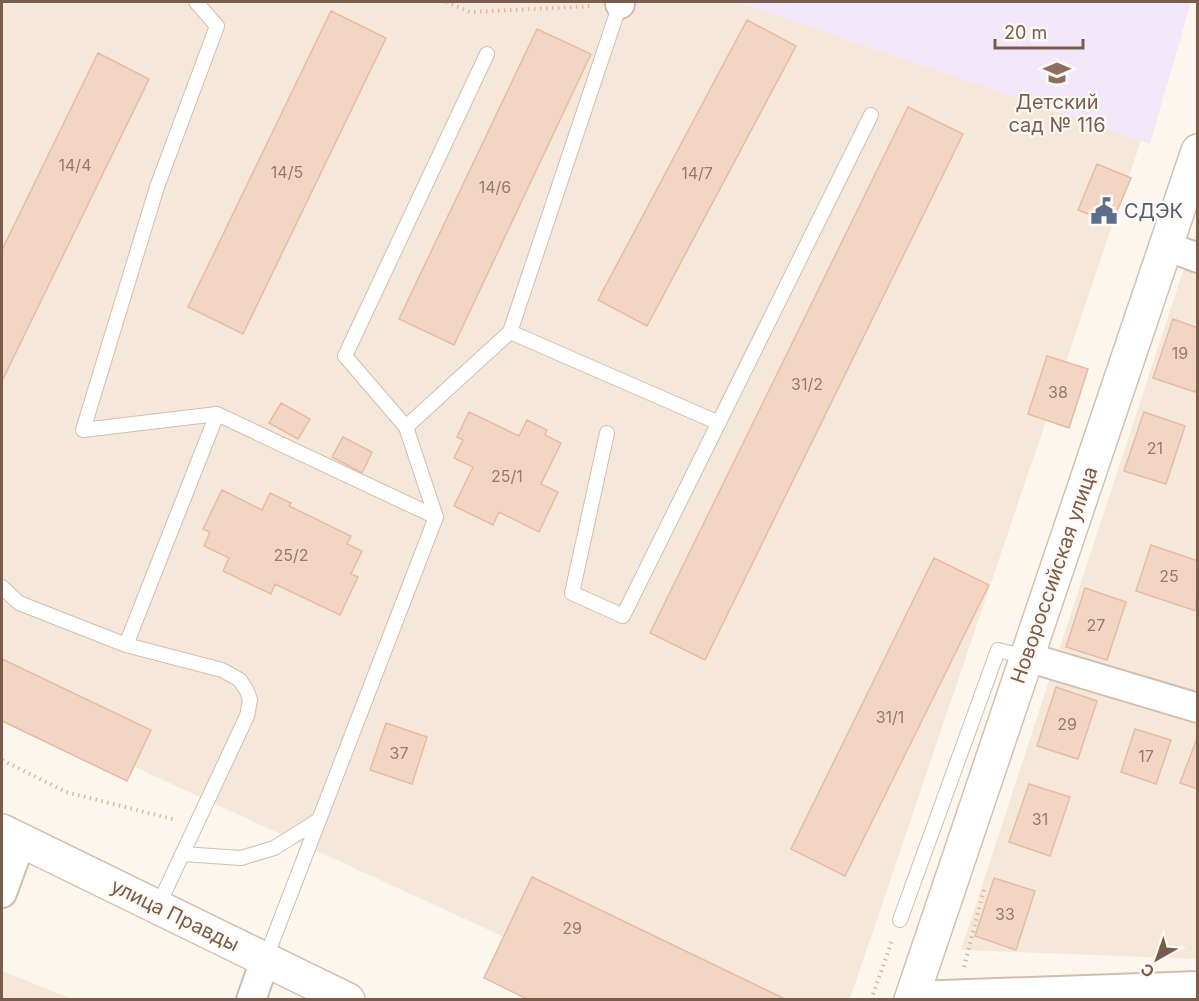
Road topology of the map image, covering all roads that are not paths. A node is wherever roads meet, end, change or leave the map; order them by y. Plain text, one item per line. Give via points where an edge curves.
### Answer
1 (196, 2) edge
2 (620, 3) edge
3 (487, 54) dead end
4 (871, 115) dead end
5 (1197, 151) edge
6 (1166, 246) junction
7 (1197, 258) edge
8 (510, 332) junction
9 (217, 414) junction
10 (719, 423) junction
11 (406, 426) junction
12 (607, 433) dead end
13 (436, 517) junction
14 (2, 587) edge
15 (126, 645) junction
16 (1027, 657) junction
17 (1197, 708) edge
18 (319, 820) junction
19 (11, 836) edge
20 (183, 854) junction
21 (2, 893) edge
22 (158, 906) junction
23 (900, 920) road end
24 (265, 960) junction
25 (1197, 986) edge
26 (912, 998) edge
27 (251, 999) edge
28 (348, 999) edge

1 - 9 lane via 217,26 157,188 83,430
2 - 8 lane
3 - 11 lane via 345,356
4 - 10 lane
5 - 6 main road, Новороссийская улица
6 - 7 street
6 - 16 main road, Новороссийская улица
8 - 10 lane
8 - 11 lane
9 - 13 lane
9 - 15 lane
10 - 12 lane via 623,616 572,593
11 - 13 lane
13 - 18 lane
14 - 15 lane via 19,603
15 - 20 lane via 222,670 240,680 250,700 247,716
16 - 17 street
16 - 23 lane via 998,650
16 - 26 main road, Новороссийская улица
18 - 20 lane via 274,848 241,858
18 - 24 lane
19 - 21 street
19 - 22 main road, улица Правды
20 - 22 lane
22 - 24 main road, улица Правды
24 - 27 street
24 - 28 main road, улица Правды
25 - 26 street

